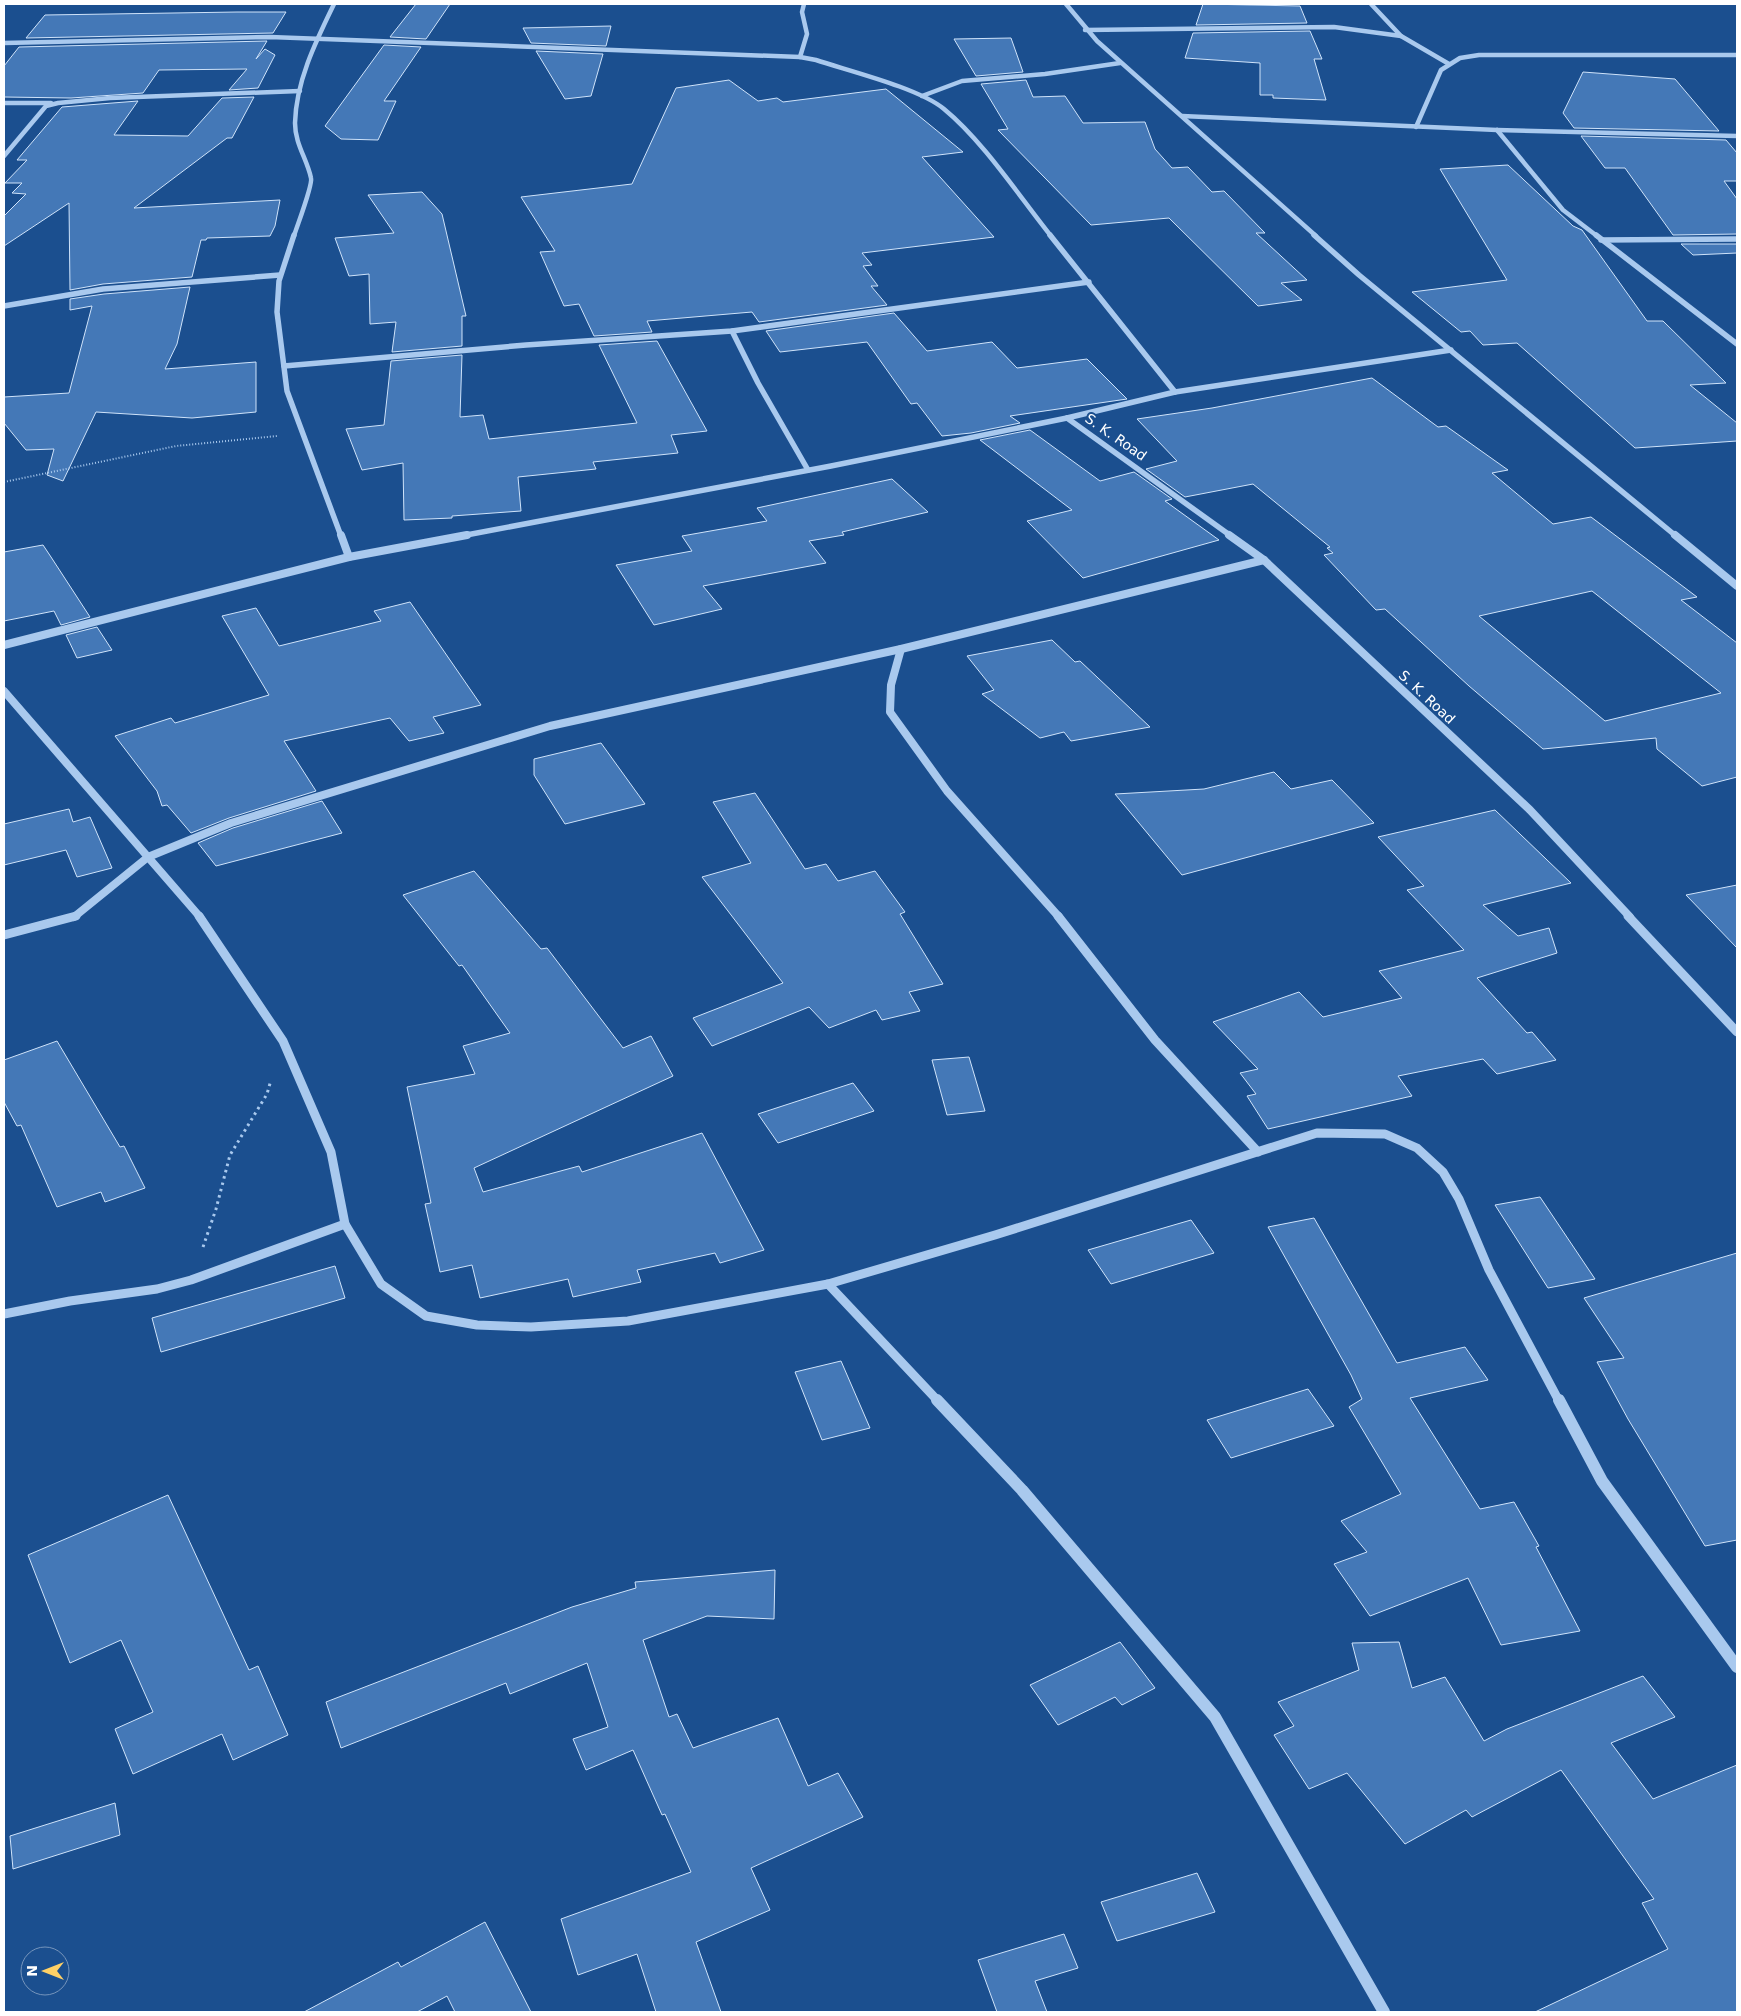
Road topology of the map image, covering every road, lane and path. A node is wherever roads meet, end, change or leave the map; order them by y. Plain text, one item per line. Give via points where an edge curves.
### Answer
1 (334, 4) edge
2 (804, 4) edge
3 (1066, 4) edge
4 (1371, 4) edge
5 (1085, 30) junction
6 (1401, 36) junction
7 (317, 39) junction
8 (4, 43) edge
9 (1737, 55) edge
10 (800, 57) junction
11 (1120, 63) junction
12 (1449, 64) junction
13 (300, 91) junction
14 (922, 96) junction
15 (4, 103) edge
16 (58, 103) junction
17 (1182, 116) junction
18 (1416, 127) junction
19 (1497, 130) junction
20 (1737, 136) edge
21 (4, 156) edge
22 (1737, 238) edge
23 (1601, 240) junction
24 (280, 275) junction
25 (1089, 282) junction
26 (4, 306) edge
27 (732, 330) junction
28 (1737, 344) edge
29 (1451, 350) junction
30 (284, 366) junction
31 (1175, 392) junction
32 (1067, 418) junction
33 (303, 433) junction
34 (808, 470) junction
35 (4, 482) edge
36 (349, 557) junction
37 (1264, 560) junction
38 (1737, 586) edge
39 (4, 645) edge
40 (901, 649) junction
41 (4, 691) edge
42 (148, 857) junction
43 (4, 936) edge
44 (1737, 1032) edge
45 (283, 1041) junction
46 (1258, 1152) junction
47 (345, 1224) junction
48 (191, 1280) junction
49 (828, 1284) junction
50 (4, 1314) edge
51 (1737, 1667) edge
52 (1384, 2012) edge

1 - 7 street
2 - 10 street via 802,12 807,34
3 - 5 street
4 - 6 street
5 - 6 street via 1334,27
5 - 11 street
6 - 12 street
7 - 8 street via 254,37
7 - 10 street
7 - 13 street
9 - 12 street via 1480,55 1460,58
10 - 14 street
11 - 14 street via 962,81
11 - 17 street
12 - 18 street via 1441,70
13 - 16 street
13 - 24 street via 295,123 297,141 312,180
14 - 25 street via 943,108 974,139
15 - 16 street
16 - 21 street via 46,106
17 - 18 street
17 - 29 street via 1360,275
18 - 19 street
19 - 20 street
19 - 23 street via 1563,210
22 - 23 street
23 - 28 street
24 - 26 street via 103,289
24 - 30 street via 277,312
25 - 27 street
25 - 31 street
27 - 30 street
27 - 34 street
29 - 31 street
29 - 38 street
30 - 33 street via 287,391
31 - 32 street
32 - 34 street
32 - 37 street, S. K. Road
33 - 35 path via 176,446
33 - 36 street
34 - 36 street
36 - 39 street
37 - 40 street
37 - 44 street, S. K. Road via 1530,810
40 - 42 street via 550,726 231,823
40 - 46 street via 891,684 890,712 947,791 1078,939 1155,1040
41 - 42 street
42 - 43 street via 74,918
42 - 45 street via 205,923
45 - 47 street via 331,1152
45 - 48 path via 266,1094 230,1155 216,1210
46 - 49 street
46 - 51 street via 1317,1133 1385,1134 1417,1148 1442,1172 1459,1199 1489,1270 1602,1482
47 - 48 street
47 - 49 street via 381,1284 426,1316 477,1325 531,1328 628,1320
48 - 50 street via 157,1289
49 - 52 street via 1022,1490 1215,1717

